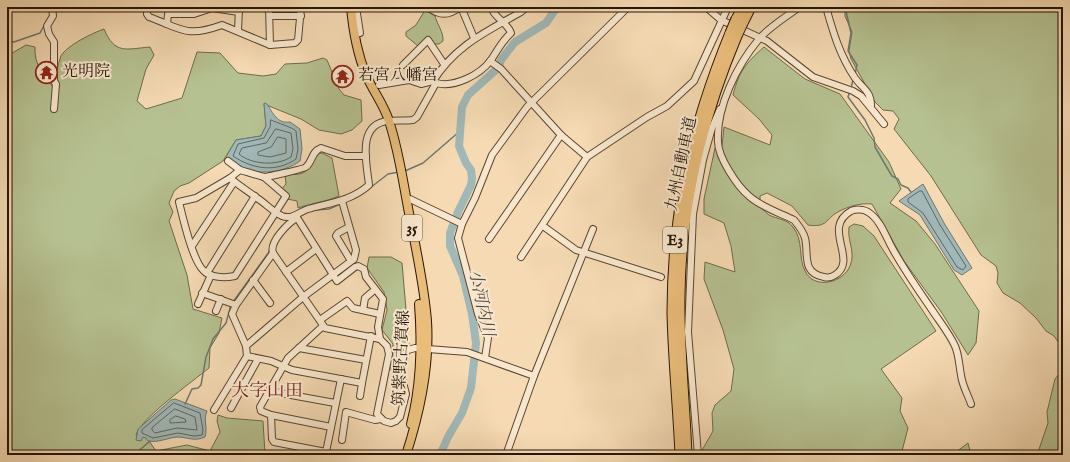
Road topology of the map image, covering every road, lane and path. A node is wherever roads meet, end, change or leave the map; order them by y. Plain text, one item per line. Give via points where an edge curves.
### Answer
1 (52, 7) edge
2 (148, 7) edge
3 (269, 7) edge
4 (301, 7) edge
5 (346, 7) edge
6 (351, 7) edge
7 (356, 7) edge
8 (428, 7) edge
9 (460, 7) edge
10 (491, 7) edge
11 (526, 7) edge
12 (628, 7) edge
13 (706, 7) edge
14 (728, 7) edge
15 (742, 7) edge
16 (751, 7) edge
17 (799, 7) edge
18 (826, 7) edge
19 (239, 10) edge
20 (270, 16) junction
21 (301, 16) junction
22 (721, 20) junction
23 (740, 21) junction
24 (503, 22) junction
25 (167, 24) junction
26 (238, 31) junction
27 (354, 34) junction
28 (733, 34) junction
29 (474, 38) junction
30 (760, 38) junction
31 (270, 45) junction
32 (491, 62) junction
33 (444, 64) junction
34 (403, 65) dead end
35 (435, 82) junction
36 (379, 85) dead end
37 (725, 98) junction
38 (531, 101) junction
39 (871, 106) junction
40 (54, 108) dead end
41 (387, 121) junction
42 (884, 124) dead end
43 (561, 135) junction
44 (366, 156) junction
45 (587, 157) junction
46 (228, 161) dead end
47 (240, 170) junction
48 (264, 177) junction
49 (232, 180) junction
50 (255, 196) junction
51 (406, 199) junction
52 (342, 200) junction
53 (277, 212) junction
54 (297, 217) junction
55 (460, 223) junction
56 (543, 226) junction
57 (349, 227) junction
58 (593, 230) dead end
59 (489, 239) dead end
60 (192, 246) junction
61 (316, 249) junction
62 (584, 252) junction
63 (273, 253) junction
64 (521, 257) dead end
65 (351, 261) junction
66 (286, 272) junction
67 (209, 274) junction
68 (332, 275) junction
69 (661, 276) dead end
70 (253, 280) junction
71 (372, 292) dead end
72 (202, 293) junction
73 (303, 297) junction
74 (221, 299) junction
75 (270, 303) dead end
76 (198, 304) dead end
77 (236, 305) junction
78 (363, 310) junction
79 (216, 311) dead end
80 (380, 314) junction
81 (322, 323) junction
82 (371, 336) junction
83 (380, 339) junction
84 (246, 346) junction
85 (299, 348) junction
86 (423, 348) junction
87 (246, 356) junction
88 (484, 357) junction
89 (258, 359) junction
90 (366, 360) junction
91 (283, 366) junction
92 (534, 376) junction
93 (341, 379) junction
94 (362, 383) junction
95 (269, 391) junction
96 (360, 396) dead end
97 (335, 403) junction
98 (971, 404) dead end
99 (231, 408) dead end
100 (214, 410) dead end
101 (271, 415) junction
102 (381, 419) junction
103 (331, 427) junction
104 (342, 440) dead end
105 (401, 455) edge
106 (406, 455) edge
107 (506, 455) edge
108 (680, 455) edge
109 (687, 455) edge
110 (698, 455) edge

1 - 40 street via 53,16 47,26 48,34 54,42
2 - 25 street via 149,17
3 - 20 street
4 - 21 street
5 - 41 main road, 筑紫野古賀線 / 35 via 352,52 362,78
6 - 27 main road, 筑紫野古賀線 / 35
7 - 27 street via 360,33
8 - 9 street via 440,15 451,14
9 - 29 street
10 - 24 street via 492,12
11 - 24 street
12 - 38 street
13 - 22 street
14 - 22 street
15 - 23 highway, 九州自動車道 / E3
16 - 23 highway, 九州自動車道 / E3
17 - 30 street
18 - 39 street via 843,59 870,95
19 - 25 street via 212,8 194,14 168,14
19 - 26 street
20 - 21 street
20 - 31 street
21 - 31 street via 298,40 295,43
22 - 30 street
22 - 45 street via 694,81 667,106
23 - 28 highway, 九州自動車道 / E3, bridge
24 - 29 street
24 - 32 street via 511,33 498,45
25 - 26 street via 185,32 195,33 222,25
26 - 31 street
27 - 41 main road, 筑紫野古賀線 / 35 via 366,74
28 - 108 highway, 九州自動車道 / E3 via 713,74 696,126 678,213 672,313
28 - 109 highway, 九州自動車道 / E3 via 694,165 685,217 680,315
29 - 33 street
30 - 37 street via 732,77
30 - 39 street via 813,77 853,91
32 - 35 street via 458,82 449,85
32 - 38 street
33 - 34 street via 428,40
33 - 35 street
35 - 36 street via 421,84 409,80
35 - 41 street via 417,117 413,120
37 - 98 street via 718,142 720,153 737,183 749,197 794,220 806,239 809,267 815,275 826,278 832,277 842,268 844,259 839,235 840,221 844,215 854,210 866,210 873,215 956,347 961,377
37 - 110 street via 712,128 693,214 688,281 688,332
38 - 43 street
38 - 55 street via 492,155 475,198
39 - 42 street
41 - 44 street via 377,125 367,137
41 - 51 main road, 筑紫野古賀線 / 35 via 398,152
41 - 86 main road, 筑紫野古賀線 / 35 via 417,282
43 - 45 street
43 - 59 street
44 - 48 street via 345,156 321,148 314,152 303,169
44 - 52 street via 369,185 360,193
45 - 56 street
46 - 47 street
47 - 48 street
47 - 49 street
48 - 53 street via 286,196
49 - 50 street
49 - 60 street
49 - 60 street via 196,198 179,202
50 - 53 street
50 - 67 street
51 - 55 street
51 - 86 main road, 筑紫野古賀線 / 35 via 427,322
52 - 54 street via 306,210
52 - 57 street
53 - 54 street via 286,217
53 - 67 street via 235,276 221,277
54 - 61 street
54 - 63 street via 288,224 274,243
55 - 88 street via 458,238 478,314 488,338
56 - 62 street via 576,250
56 - 64 street
57 - 65 street via 356,250
57 - 65 street via 336,236
58 - 62 street
60 - 67 street via 198,263
61 - 66 street
61 - 68 street
62 - 69 street
62 - 92 street
63 - 66 street
63 - 70 street
65 - 68 street
66 - 73 street
67 - 72 street
68 - 73 street
68 - 80 street via 337,281 355,267 362,267 383,299
70 - 75 street
70 - 77 street
71 - 78 street via 365,298
72 - 74 street
72 - 76 street
73 - 81 street
73 - 84 street
74 - 77 street
74 - 79 street
77 - 84 street via 232,314
78 - 80 street
78 - 81 street via 353,308 347,302
80 - 83 street
81 - 82 street via 325,328
81 - 85 street
82 - 83 street
82 - 90 street
83 - 102 street via 387,346 389,354 378,409
84 - 87 street
85 - 90 street
85 - 91 street
86 - 88 street via 467,352
86 - 102 street via 408,350 404,355 400,371 406,394 400,417 391,423
86 - 105 main road, 筑紫野古賀線 / 35 via 414,409
86 - 106 main road, 筑紫野古賀線 / 35 via 422,401
87 - 89 street
87 - 100 street
88 - 92 street
89 - 91 street
89 - 99 street
90 - 94 street
91 - 93 street
91 - 95 street
92 - 107 street
93 - 94 street
93 - 97 street
94 - 96 street
95 - 97 street
95 - 101 street via 260,407 261,411
97 - 103 street
101 - 103 street
101 - 103 street via 274,442 326,452
102 - 104 street via 375,420 346,412

